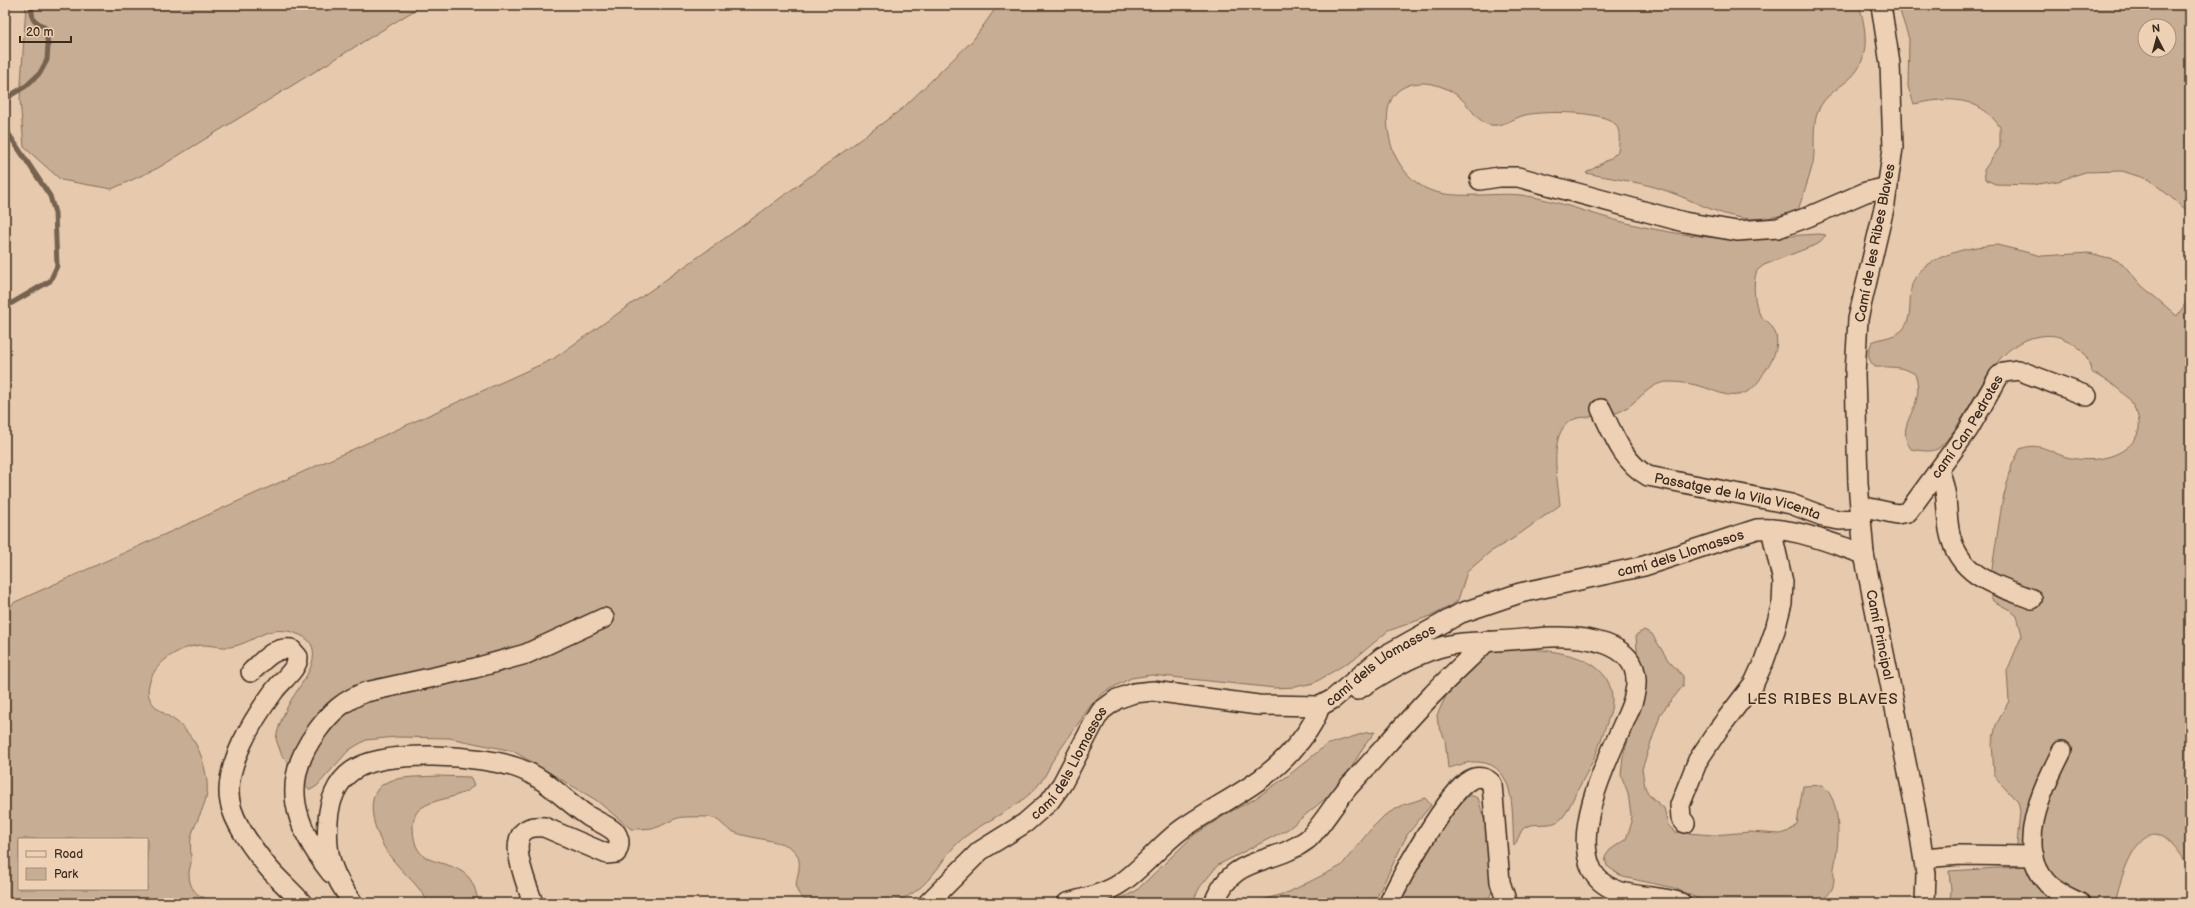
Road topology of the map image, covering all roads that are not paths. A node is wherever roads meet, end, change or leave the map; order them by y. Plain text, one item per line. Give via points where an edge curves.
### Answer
1 (1880, 5) edge
2 (1480, 180) dead end
3 (1888, 187) junction
4 (2087, 396) dead end
5 (1601, 409) dead end
6 (1940, 471) junction
7 (1858, 483) joint
8 (1860, 512) junction
9 (1771, 529) junction
10 (1864, 554) junction
11 (2032, 599) dead end
12 (604, 618) dead end
13 (1488, 641) junction
14 (251, 672) dead end
15 (1326, 703) junction
16 (2062, 751) dead end
17 (1685, 823) dead end
18 (2034, 856) junction
19 (1924, 858) junction
20 (337, 880) junction
21 (302, 903) edge
22 (353, 903) edge
23 (533, 903) edge
24 (928, 903) edge
25 (1067, 903) edge
26 (1214, 903) edge
27 (1389, 903) edge
28 (1506, 903) edge
29 (1681, 903) edge
30 (1926, 903) edge
31 (2080, 903) edge

1 - 3 street, Camí de les Ribes Blaves via 1890,64 1893,104 1893,148
2 - 3 street via 1518,177 1684,222 1736,231 1778,228 1808,218 1866,192
3 - 7 street, Camí de les Ribes Blaves via 1858,319
4 - 6 street, camí Can Pedrotes via 2018,370 2004,372 1999,376 1968,430
5 - 8 street, Passatge de la Vila Vicenta via 1624,455 1640,472 1648,476 1791,504 1839,520
6 - 8 street, camí Can Pedrotes via 1908,512
6 - 11 street via 1946,488 1951,542 1958,557 1980,577
7 - 8 street, Camí Principal
8 - 10 street, Camí Principal
9 - 10 street, camí dels Llomassos via 1796,533
9 - 15 street, camí dels Llomassos via 1743,533 1651,564 1520,593 1468,610 1382,657
9 - 17 street via 1784,591 1780,617 1759,674 1698,760 1680,804 1681,818
10 - 19 street, Camí Principal via 1893,690
12 - 20 street via 526,654 366,692 336,708 304,751 297,769 294,790 295,806 300,820 316,852
13 - 15 street via 1464,642 1429,651
13 - 26 street via 1431,695 1335,802 1310,836 1286,851 1239,868 1224,883
13 - 29 street via 1575,638 1609,645 1628,657 1636,675 1634,695 1612,749 1590,815 1586,841 1588,860 1596,876 1611,887 1632,894
14 - 21 street via 274,651 280,649 291,649 298,657 296,665 274,691 246,736 236,758 229,795 234,815 256,851
15 - 24 street, camí dels Llomassos via 1258,705 1153,691 1134,693 1117,699 1096,719 1062,784 1049,802 1025,823 980,851
15 - 25 street via 1304,736 1266,777 1181,830 1120,883 1100,893
16 - 18 street via 2037,810 2033,834
18 - 19 street via 1959,855
18 - 31 street via 2040,873 2050,886
19 - 30 street, Camí Principal
20 - 22 street
20 - 23 street via 330,860 328,816 340,783 352,771 373,761 396,758 485,760 518,768 540,778 587,815 613,829 619,837 620,843 616,852 607,854 544,827 526,829 519,838 518,849
27 - 28 street via 1405,869 1450,801 1466,782 1479,777 1492,784 1500,882

